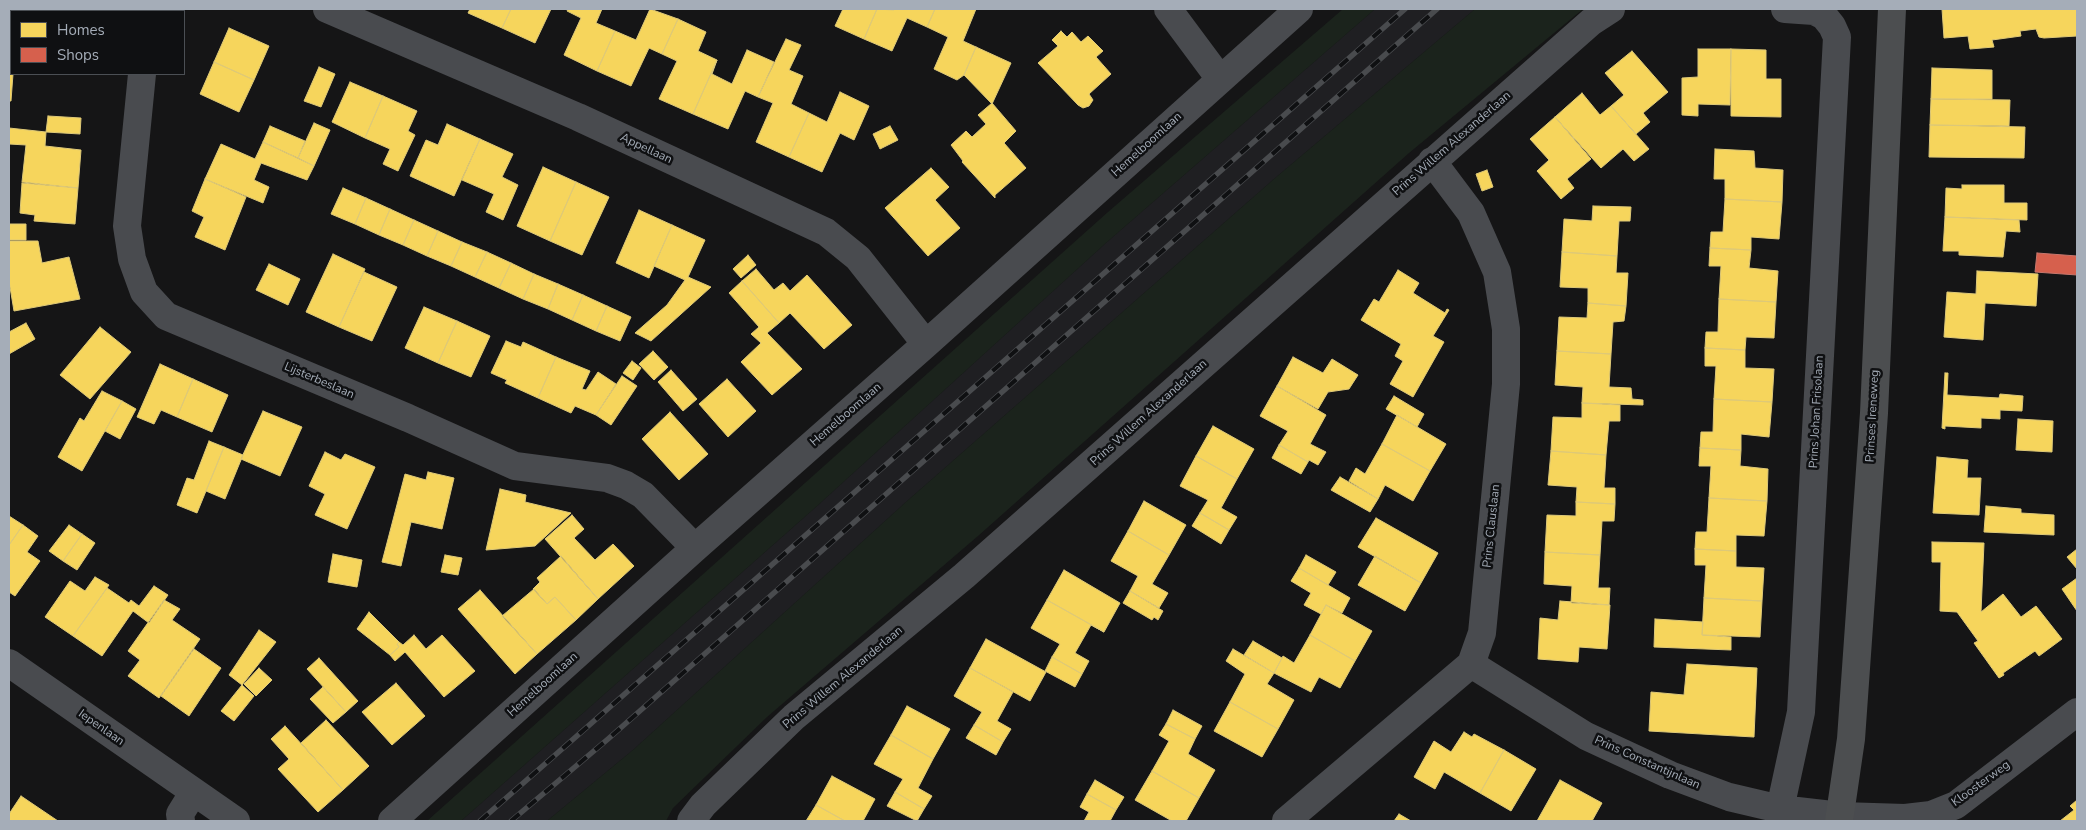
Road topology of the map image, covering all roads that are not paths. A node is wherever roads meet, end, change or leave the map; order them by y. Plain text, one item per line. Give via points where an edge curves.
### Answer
1 (327, 9) edge
2 (1168, 9) edge
3 (1299, 9) edge
4 (1611, 9) edge
5 (1785, 9) edge
6 (1892, 9) edge
7 (142, 75) edge
8 (1220, 79) junction
9 (1432, 162) junction
10 (926, 344) junction
11 (695, 548) junction
12 (9, 663) edge
13 (1471, 664) junction
14 (2077, 712) edge
15 (193, 793) junction
16 (1780, 810) junction
17 (1840, 818) edge
18 (181, 821) edge
19 (236, 821) edge
20 (392, 821) edge
21 (691, 821) edge
22 (1286, 821) edge

1 - 10 street, Appellaan via 578,117 826,232 858,258
2 - 8 street
3 - 8 street, Hemelboomlaan
4 - 9 street, Prins Willem Alexanderlaan via 1591,22
5 - 16 street, Prins Johan Frisolaan via 1814,11 1824,16 1835,31 1837,46 1801,712
6 - 17 main road, Prinses Ireneweg via 1874,413 1851,739
7 - 11 street, Lijsterbeslaan via 127,226 132,260 144,292 166,316 515,466 606,478 626,485 643,494
8 - 10 street, Hemelboomlaan
9 - 13 street, Prins Clauslaan via 1471,213 1497,272 1506,329 1506,384 1482,633
9 - 21 street, Prins Willem Alexanderlaan via 972,570 794,717 702,805
10 - 11 street, Hemelboomlaan
11 - 20 street, Hemelboomlaan
12 - 15 street, Iepenlaan
13 - 16 street, Prins Constantijnlaan via 1586,736 1670,775 1720,794
13 - 22 street
14 - 17 street, Kloosterweg via 1956,805 1931,815 1905,818
15 - 18 street via 180,814
15 - 19 street, Iepenlaan
16 - 17 street, Prins Constantijnlaan

